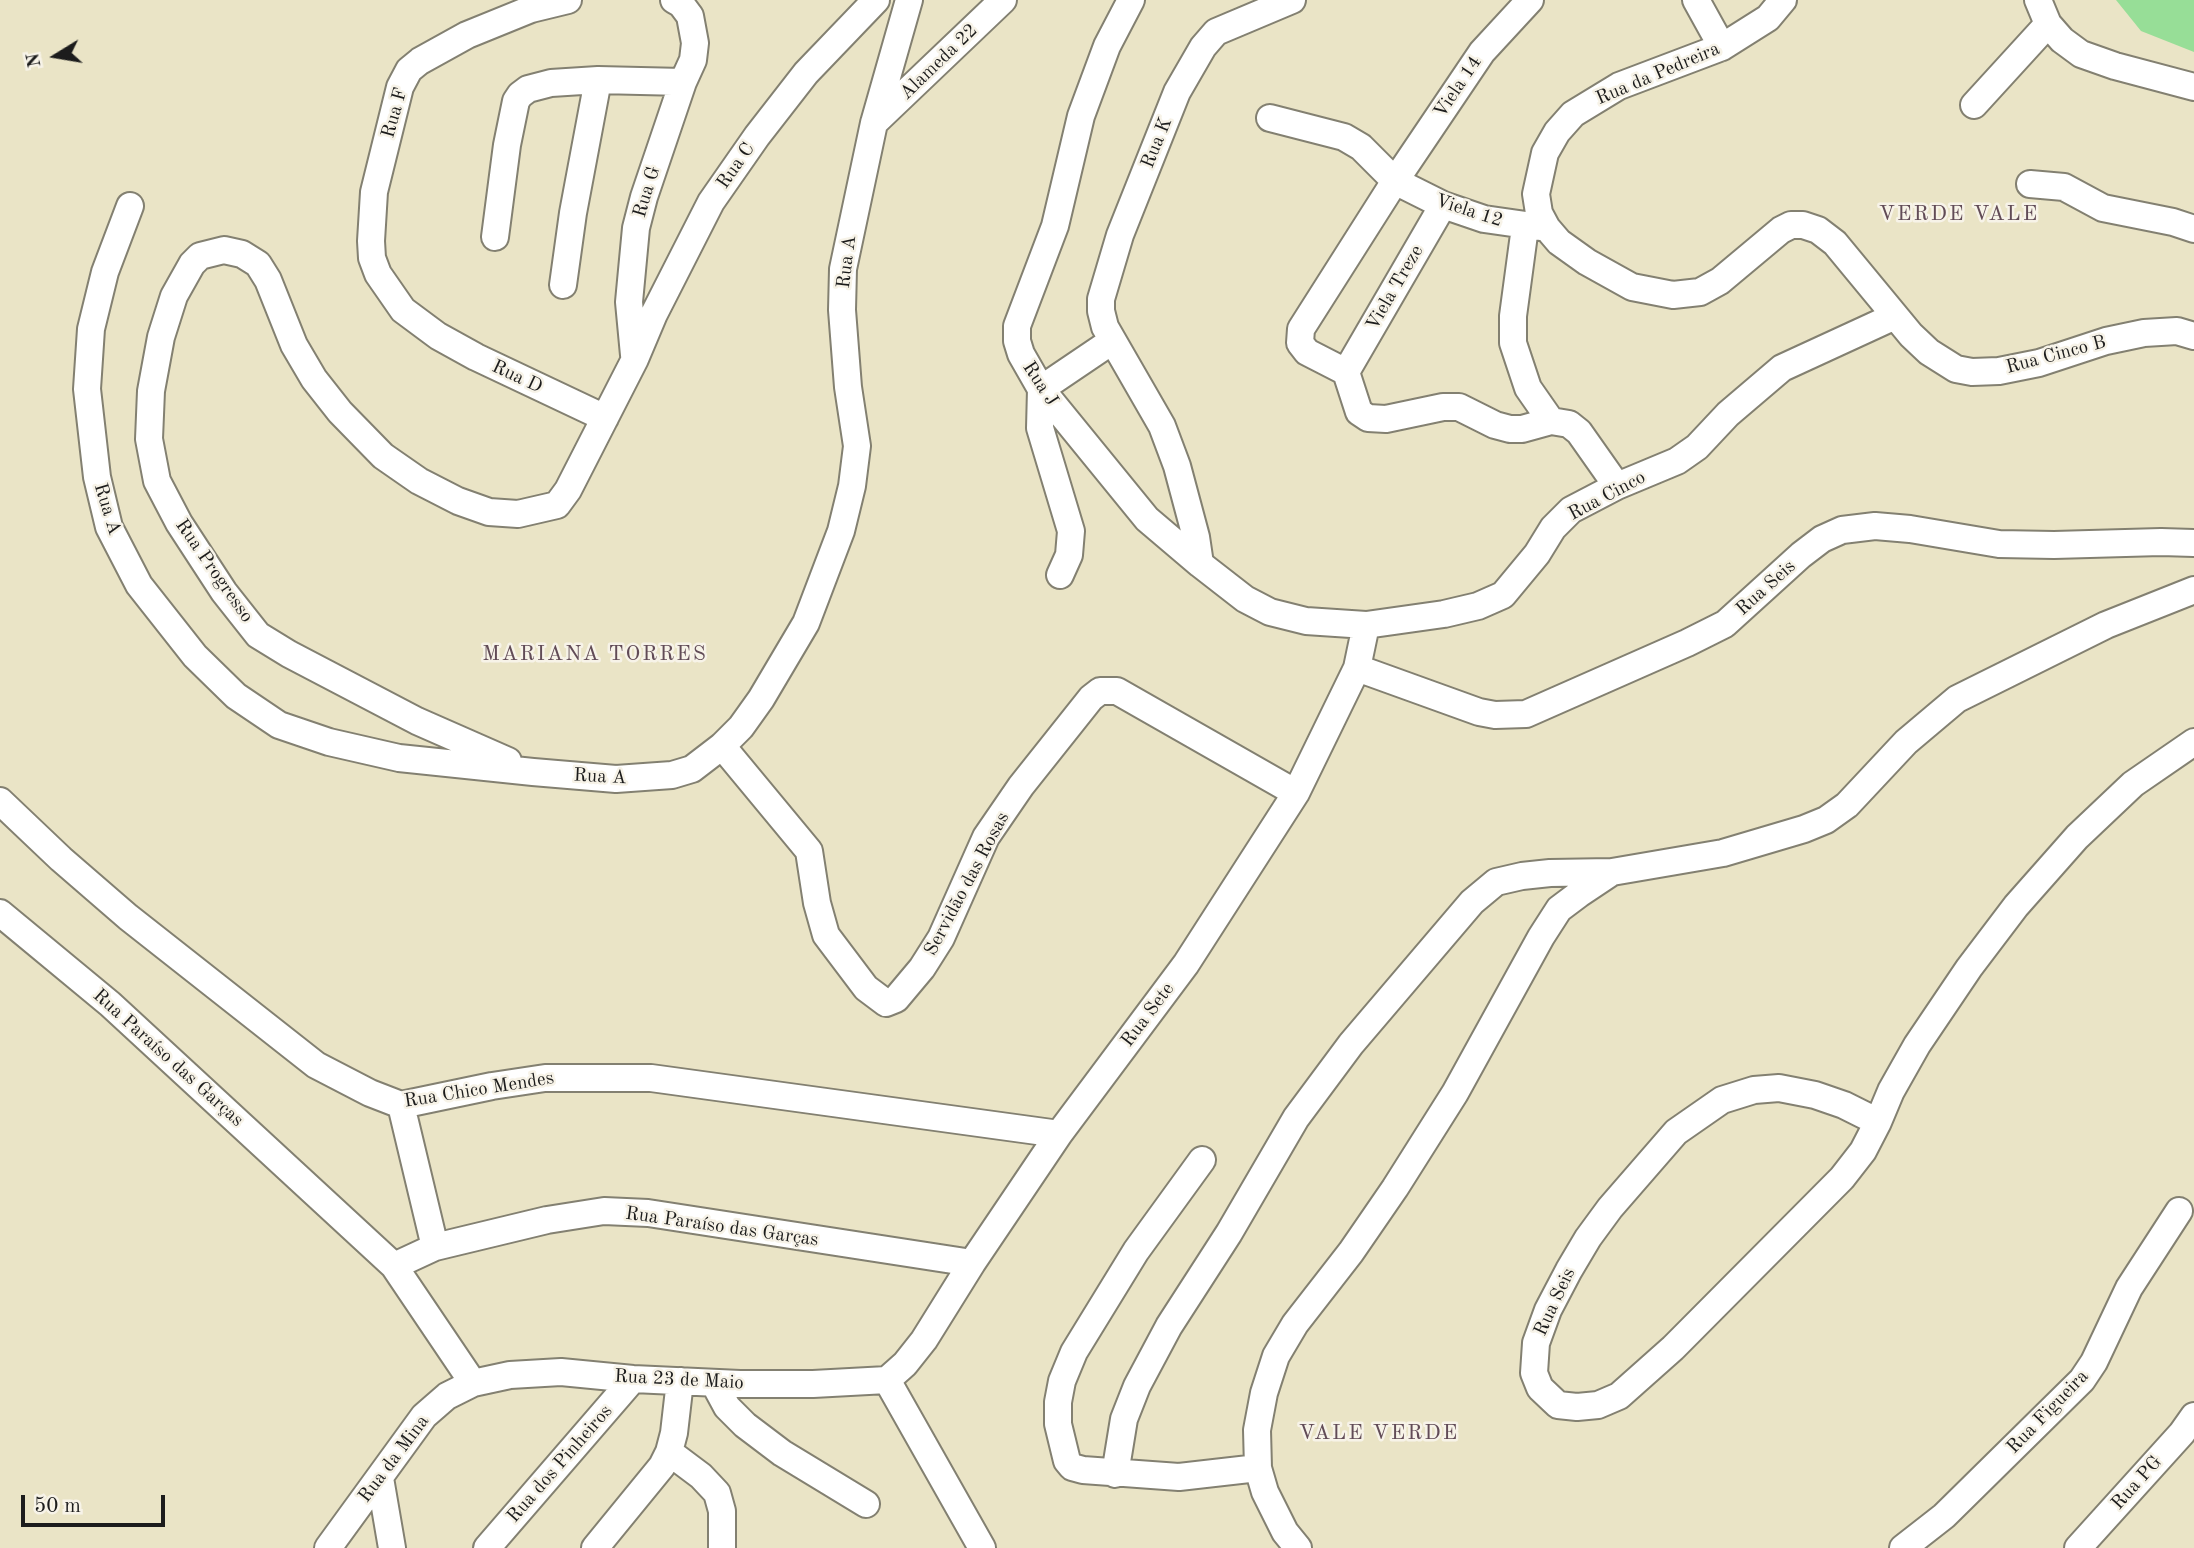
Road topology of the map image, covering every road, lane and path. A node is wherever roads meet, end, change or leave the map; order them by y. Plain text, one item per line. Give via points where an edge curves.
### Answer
1 (568, 0) edge
2 (674, 0) edge
3 (876, 0) edge
4 (909, 0) edge
5 (1003, 0) edge
6 (1131, 0) edge
7 (1292, 0) edge
8 (1530, 0) edge
9 (1696, 0) edge
10 (1783, 0) edge
11 (2043, 12) edge
12 (1722, 47) junction
13 (598, 80) junction
14 (683, 82) junction
15 (2194, 87) edge
16 (1974, 105) dead end
17 (1270, 118) dead end
18 (874, 123) junction
19 (1395, 181) junction
20 (2030, 184) dead end
21 (1443, 205) junction
22 (130, 206) dead end
23 (1536, 228) junction
24 (2194, 229) edge
25 (495, 237) dead end
26 (563, 285) dead end
27 (384, 286) joint
28 (1895, 316) junction
29 (2194, 336) edge
30 (1112, 341) junction
31 (635, 359) junction
32 (1346, 372) junction
33 (1041, 389) junction
34 (605, 418) junction
35 (1551, 421) junction
36 (1617, 486) junction
37 (2194, 543) edge
38 (1200, 564) junction
39 (1060, 575) dead end
40 (2194, 590) edge
41 (1270, 612) joint
42 (1366, 625) junction
43 (1357, 668) junction
44 (2194, 742) edge
45 (722, 746) junction
46 (533, 772) junction
47 (1296, 793) junction
48 (0, 801) edge
49 (1612, 872) junction
50 (0, 913) edge
51 (401, 1105) junction
52 (1878, 1122) junction
53 (1059, 1134) junction
54 (1202, 1160) dead end
55 (2179, 1211) dead end
56 (435, 1247) junction
57 (972, 1263) junction
58 (394, 1266) junction
59 (633, 1379) junction
60 (887, 1380) junction
61 (681, 1381) junction
62 (473, 1383) junction
63 (714, 1383) junction
64 (2194, 1416) edge
65 (669, 1452) junction
66 (1258, 1468) junction
67 (1115, 1474) junction
68 (380, 1478) junction
69 (866, 1504) dead end
70 (328, 1548) edge
71 (393, 1548) edge
72 (486, 1548) edge
73 (595, 1548) edge
74 (722, 1548) edge
75 (982, 1548) edge
76 (1298, 1548) edge
77 (1903, 1548) edge
78 (2078, 1548) edge

1 - 27 street, Rua F via 531,9 467,35 410,70 400,87 374,192 371,241
2 - 14 street, Rua G via 690,16 694,30 694,60
3 - 31 street, Rua C via 806,73 711,202
4 - 18 street, Rua A
5 - 18 street, Alameda 22
6 - 33 street, Rua J via 1107,46 1081,116 1055,226 1017,326 1021,354
7 - 30 street, Rua K via 1216,32 1177,92 1104,284 1101,311
8 - 19 street, Viela 14 via 1482,52
9 - 12 street
10 - 12 street, Rua da Pedreira via 1768,18
11 - 15 street via 2062,40 2081,54
11 - 16 street
12 - 23 street, Rua da Pedreira via 1619,86 1573,114 1545,153 1536,194
13 - 14 street
13 - 25 street via 551,83 528,89 516,101
13 - 26 street
14 - 31 street, Rua G via 636,228 629,302
17 - 19 street, Viela 12 via 1343,137 1361,147
18 - 45 street, Rua A via 843,269 842,310 856,446 844,520 806,623 761,699
19 - 21 street, Viela 12
19 - 32 street, Viela 14 via 1301,328 1300,342 1307,352
20 - 24 street via 2064,187 2103,208
21 - 23 street, Viela 12 via 1484,219
21 - 32 street, Viela Treze
22 - 46 street, Rua A via 105,272 91,329 87,390 97,477 109,527 139,585 195,656 236,696 279,725 399,758
23 - 28 street, Rua da Pedreira via 1632,287 1673,295 1710,287 1781,230 1802,225 1835,243
23 - 35 street via 1513,316 1513,343 1528,388
27 - 34 street, Rua D via 403,310 438,336
28 - 29 street, Rua Cinco B via 1936,357 1972,372 2039,363 2144,333 2177,331
28 - 36 street, Rua Cinco via 1782,368 1697,447 1677,461
30 - 33 street
30 - 38 street, Rua K via 1162,426 1188,503
31 - 34 street
32 - 35 street via 1359,412 1368,418 1459,407 1510,429
33 - 38 street, Rua J via 1147,519
33 - 39 street via 1040,428 1071,531 1069,555
34 - 46 street, Rua Progresso via 557,505 518,514 489,512 458,500 383,456 340,412 294,345 258,264 224,250 200,256 174,296 151,391 149,439 157,481 224,592 258,635 417,721
35 - 36 street via 1569,424 1579,432
36 - 42 street, Rua Cinco via 1572,510 1553,528 1503,595 1444,614
37 - 43 street, Rua Seis via 2012,544 1875,526 1842,530 1801,555 1725,624 1526,714 1479,712
38 - 41 street, Rua J
40 - 49 street via 2106,625 1957,699 1826,820 1723,853
41 - 42 street, Rua Cinco via 1306,621
42 - 43 street, Rua Sete
43 - 47 street, Rua Sete
44 - 52 street, Rua Seis via 2133,784 2077,837 2016,906 1917,1045
45 - 46 street, Rua A via 692,769 656,778
45 - 47 street, Servidão das Rosas via 809,851 826,935 866,988 887,1003 896,999 929,958 986,837 1021,786 1100,691 1117,691
47 - 53 street, Rua Sete via 1186,964
48 - 51 street, Rua Chico Mendes via 128,917 316,1065
49 - 66 street via 1559,909 1455,1093 1395,1188 1295,1324 1276,1356 1264,1394
49 - 67 street via 1550,873 1496,882 1472,902 1351,1044 1296,1118 1169,1326 1124,1419
50 - 58 street, Rua Paraíso das Garças via 110,1004
51 - 53 street, Rua Chico Mendes via 545,1078 651,1078
51 - 56 street
52 - 52 street, Rua Seis via 1815,1094 1779,1088 1722,1100 1676,1132 1610,1208 1569,1270 1536,1343 1534,1373 1541,1388 1558,1405 1577,1408 1619,1396 1842,1178
53 - 57 street, Rua Sete
54 - 67 street via 1136,1251 1074,1352 1062,1381 1058,1424 1067,1461 1083,1470
55 - 77 street, Rua Figueira via 2129,1289 2082,1380 1944,1516
56 - 57 street, Rua Paraíso das Garças via 604,1211 648,1213
56 - 58 street, Rua Paraíso das Garças
57 - 60 street, Rua Sete via 924,1340
58 - 62 street, Rua Paraíso das Garças
59 - 61 street, Rua 23 de Maio
59 - 62 street, Rua 23 de Maio via 561,1373 510,1375
59 - 72 street, Rua dos Pinheiros
60 - 63 street, Rua 23 de Maio
60 - 75 street
61 - 63 street, Rua 23 de Maio
61 - 65 street
62 - 68 street, Rua da Mina via 447,1396 424,1416
63 - 69 street via 745,1426
64 - 78 street, Rua PG
65 - 73 street
65 - 74 street via 717,1493
66 - 67 street via 1179,1477
66 - 76 street via 1265,1492
68 - 70 street, Rua da Mina
68 - 71 street

